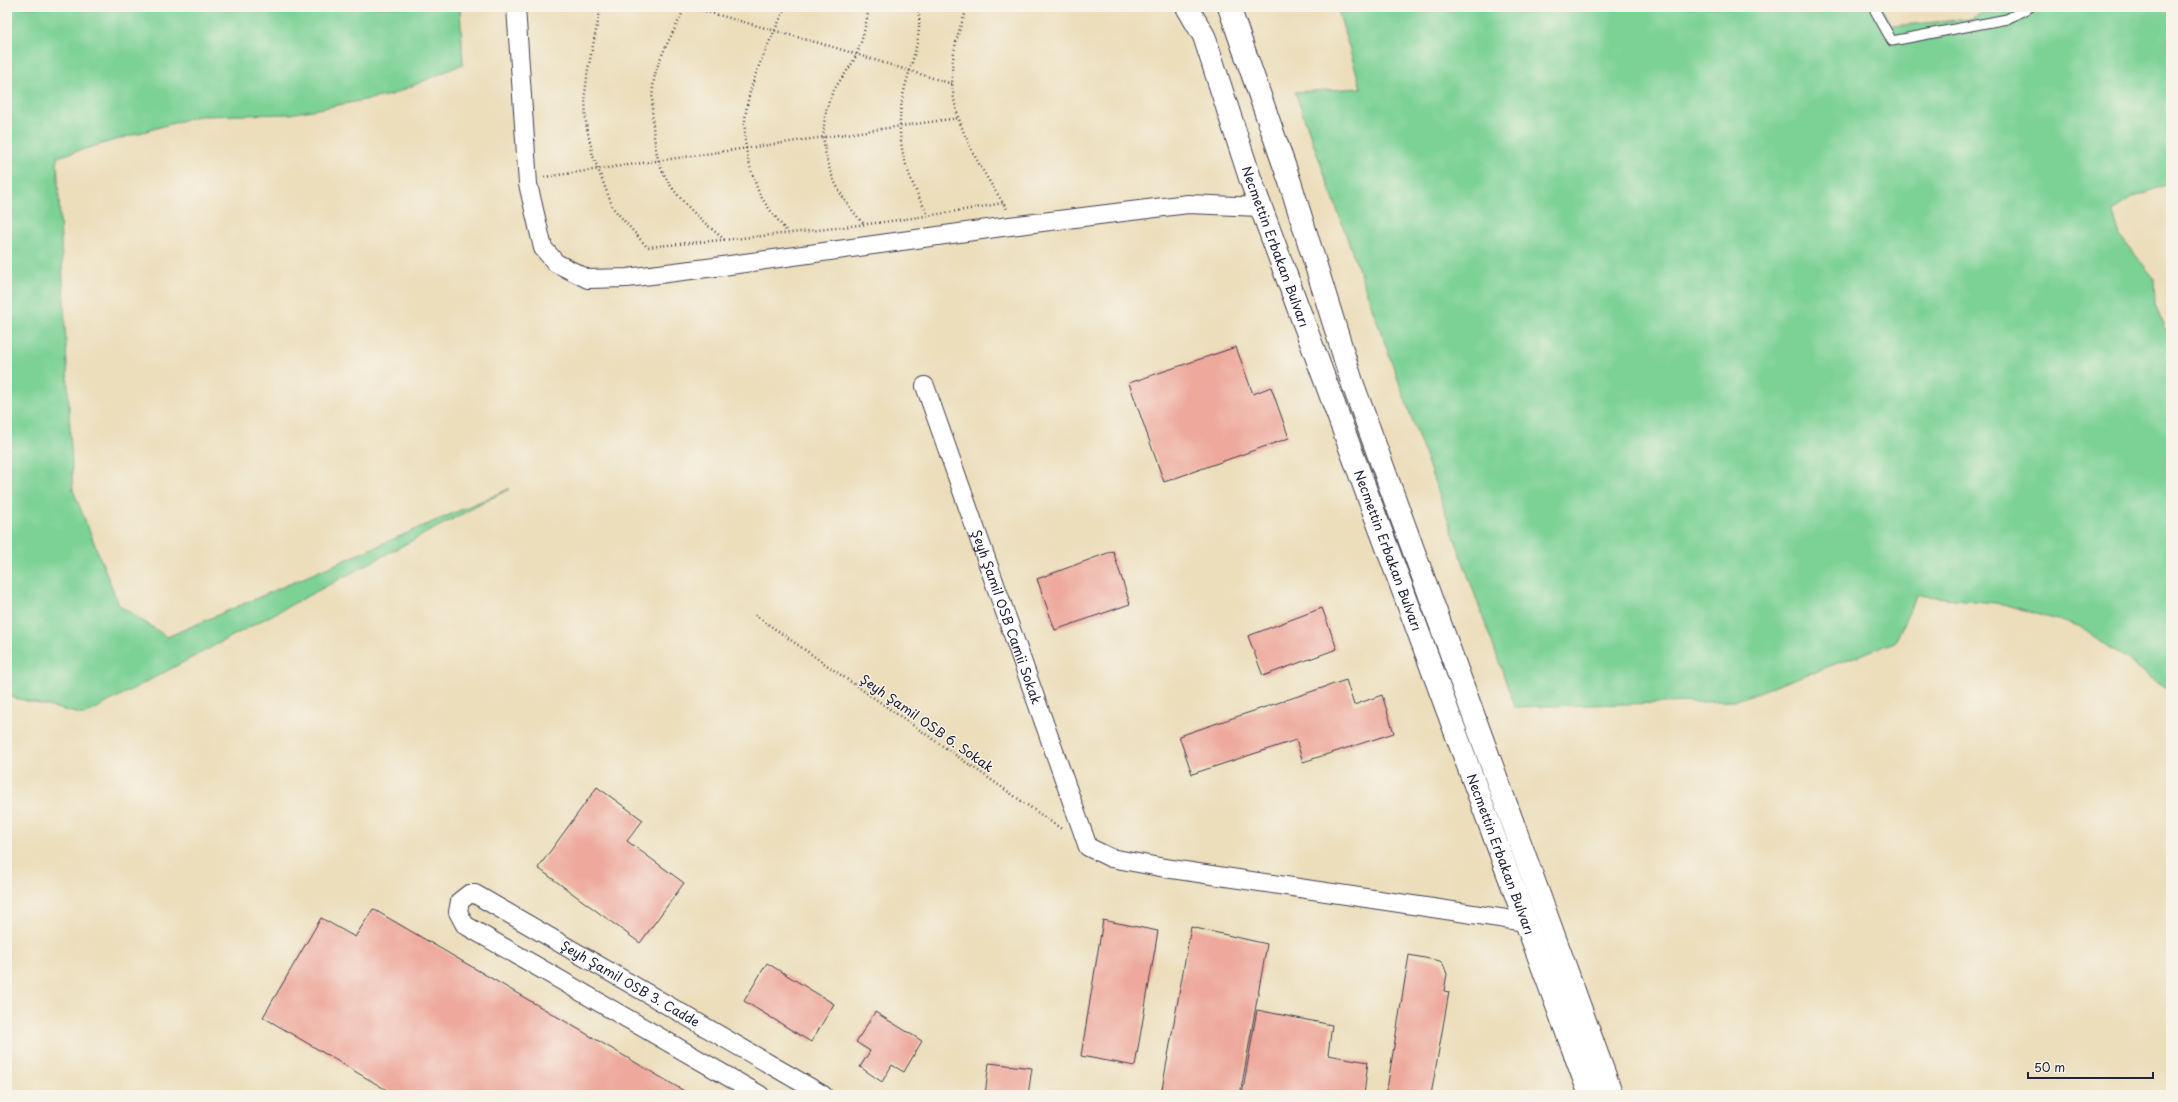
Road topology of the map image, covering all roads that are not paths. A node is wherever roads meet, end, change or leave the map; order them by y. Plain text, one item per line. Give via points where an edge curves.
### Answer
1 (516, 7) edge
2 (1187, 7) edge
3 (1229, 7) edge
4 (1873, 7) edge
5 (2030, 7) edge
6 (1260, 207) junction
7 (926, 386) dead end
8 (1526, 922) junction
9 (760, 1095) edge
10 (823, 1095) edge
11 (1590, 1095) edge
12 (1612, 1095) edge

1 - 6 street via 528,180 542,248 556,263 588,279 627,278 1188,204
2 - 6 main road, Necmettin Erbakan Bulvarı via 1204,36
3 - 12 main road, Necmettin Erbakan Bulvarı via 1290,182 1352,382
4 - 5 lane via 1892,41 2007,19
6 - 8 main road, Necmettin Erbakan Bulvarı
7 - 8 street, Şeyh Şamil OSB Camii Sokak via 1088,848 1111,858 1165,868
8 - 11 main road, Necmettin Erbakan Bulvarı
9 - 10 street, Şeyh Şamil OSB 3. Cadde via 465,925 460,919 458,906 464,897 475,894

